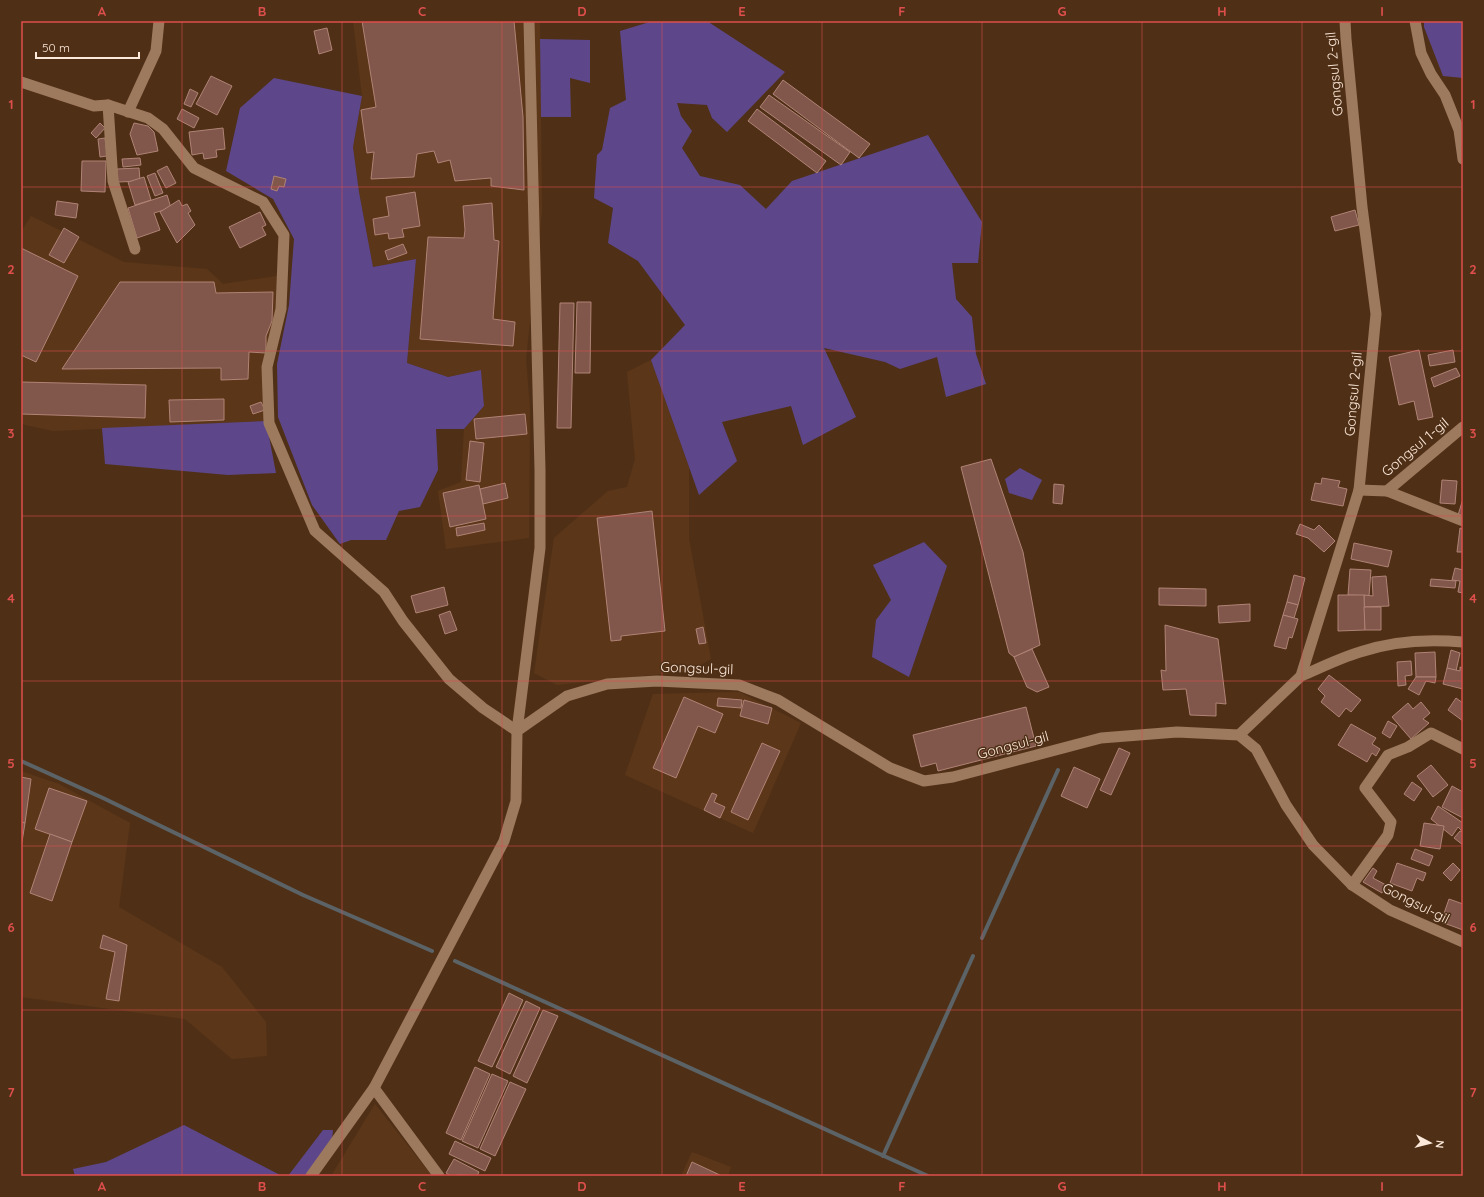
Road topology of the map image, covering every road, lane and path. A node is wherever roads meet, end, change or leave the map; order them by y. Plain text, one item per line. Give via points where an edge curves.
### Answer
1 (159, 21) edge
2 (528, 21) edge
3 (1345, 21) edge
4 (1415, 21) edge
5 (21, 82) edge
6 (108, 105) junction
7 (128, 112) junction
8 (1463, 159) edge
9 (135, 250) dead end
10 (1463, 427) edge
11 (1359, 490) junction
12 (1387, 490) junction
13 (1463, 521) edge
14 (1463, 642) edge
15 (1301, 676) junction
16 (517, 731) junction
17 (1238, 735) junction
18 (1463, 749) edge
19 (1352, 885) junction
20 (1463, 942) edge
21 (374, 1088) junction
22 (311, 1176) edge
23 (439, 1176) edge

1 - 7 street via 156,51
2 - 16 street via 540,548
3 - 11 street, Gongsul 2-gil via 1376,314
4 - 8 street via 1421,53 1431,74 1446,95 1459,130
5 - 6 street via 94,106
6 - 7 street
6 - 9 street via 113,181
7 - 16 street via 148,118 163,128 194,168 262,202 284,235 281,309 267,367 269,423 315,531 384,592 403,621 450,679 483,708
10 - 12 street, Gongsul 1-gil
11 - 12 street, Gongsul 1-gil
11 - 15 street, Gongsul 2-gil
12 - 13 street, Gongsul 1-gil
14 - 15 street via 1401,642 1361,651
15 - 17 street, Gongsul 2-gil
16 - 17 street, Gongsul-gil via 567,696 607,684 657,681 739,685 778,700 890,768 924,781 953,777 1100,738 1177,732
16 - 21 street via 516,801 504,841
17 - 19 street, Gongsul-gil via 1256,749 1286,805 1313,845
18 - 19 street via 1431,733 1388,755 1365,788 1391,822 1388,835
19 - 20 street, Gongsul-gil via 1390,910
21 - 22 street
21 - 23 street

